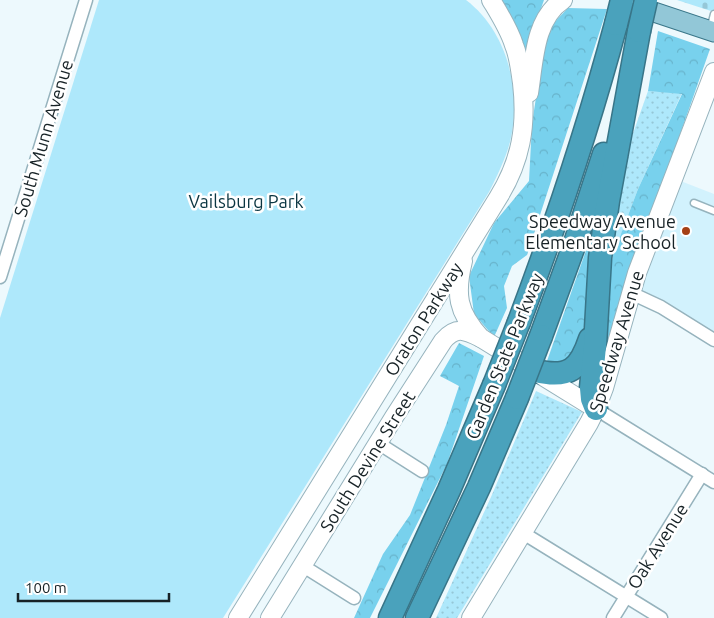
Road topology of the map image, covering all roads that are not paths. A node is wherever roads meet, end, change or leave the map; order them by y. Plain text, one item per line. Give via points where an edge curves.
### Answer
1 (86, 0) edge
2 (481, 0) edge
3 (491, 0) edge
4 (563, 0) edge
5 (621, 0) edge
6 (646, 0) edge
7 (503, 20) junction
8 (712, 26) edge
9 (639, 30) junction
10 (714, 72) edge
11 (523, 132) junction
12 (694, 202) dead end
13 (714, 211) edge
14 (467, 248) junction
15 (0, 277) edge
16 (631, 293) junction
17 (597, 314) junction
18 (413, 334) junction
19 (481, 338) junction
20 (714, 340) edge
21 (434, 355) junction
22 (536, 371) junction
23 (596, 409) junction
24 (378, 443) junction
25 (422, 471) dead end
26 (702, 474) junction
27 (714, 482) edge
28 (523, 533) junction
29 (302, 566) junction
30 (626, 596) junction
31 (354, 598) dead end
32 (238, 618) edge
33 (270, 618) edge
34 (390, 618) edge
35 (417, 618) edge
36 (472, 618) edge
37 (613, 618) edge
38 (661, 618) edge

1 - 15 street, South Munn Avenue
2 - 7 main road
3 - 7 main road, Oraton Parkway
4 - 11 main road via 544,21 540,33
5 - 8 main road
5 - 34 highway, Garden State Parkway, bridge via 582,142 543,258 494,385
6 - 9 highway, Garden State Parkway, bridge
7 - 11 main road, Oraton Parkway via 519,64
9 - 17 highway via 606,210
9 - 35 highway, Garden State Parkway, bridge via 590,200 563,278 517,398
10 - 16 main road, Speedway Avenue
11 - 14 main road, Oraton Parkway via 518,158 509,179
12 - 13 lane
14 - 18 main road, Oraton Parkway
14 - 19 main road via 459,299 466,319
16 - 20 street via 661,307
16 - 23 main road, Speedway Avenue
17 - 22 highway via 586,350 576,366 557,374
17 - 23 highway via 590,388
18 - 21 main road via 426,331 433,335
18 - 32 main road, Oraton Parkway
19 - 21 main road, South Devine Street via 454,331
19 - 22 main road
21 - 24 main road, South Devine Street
22 - 23 main road
23 - 26 street
23 - 28 main road, Speedway Avenue
24 - 25 street
24 - 29 main road, South Devine Street
26 - 27 street
26 - 30 street, Oak Avenue
28 - 30 street
28 - 36 main road, Speedway Avenue
29 - 31 street
29 - 33 main road, South Devine Street
30 - 37 street, Oak Avenue
30 - 38 street

